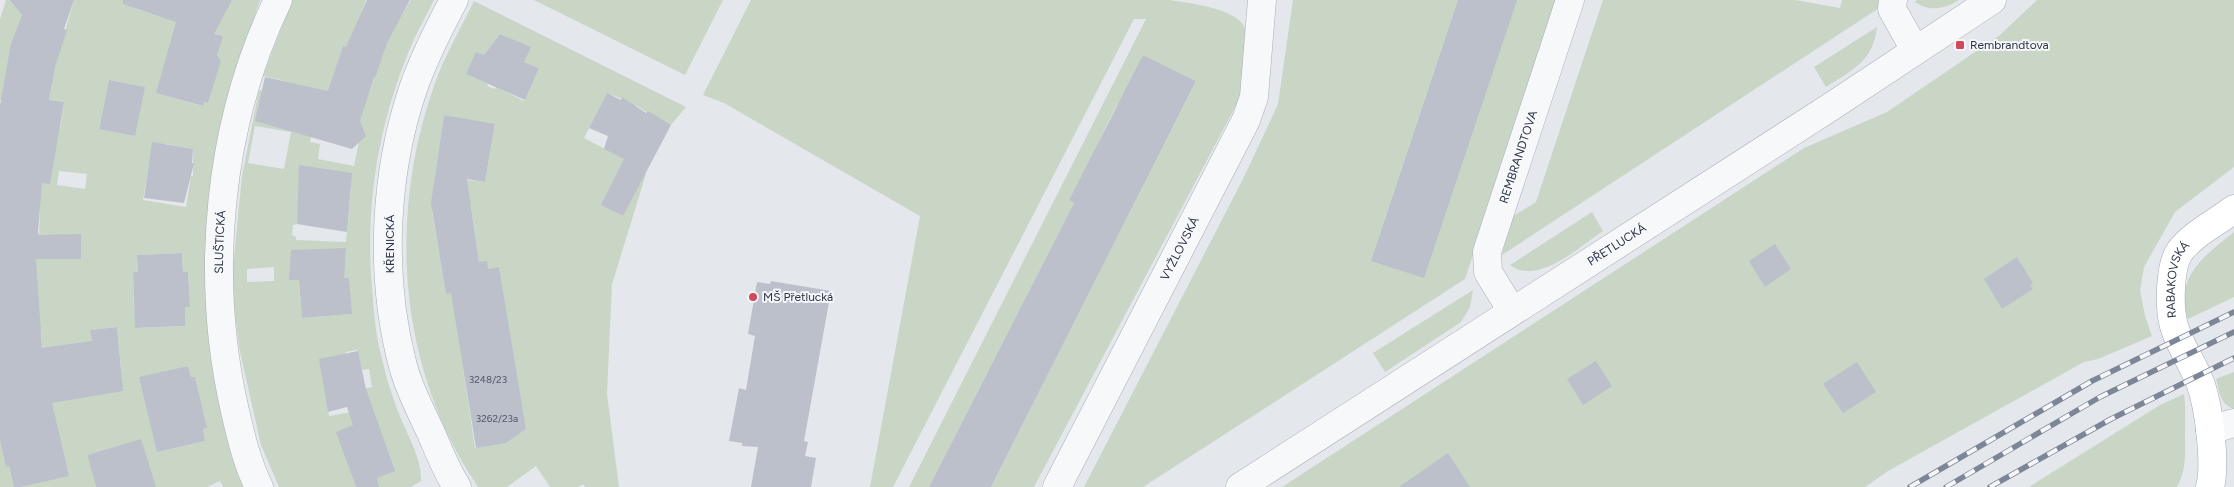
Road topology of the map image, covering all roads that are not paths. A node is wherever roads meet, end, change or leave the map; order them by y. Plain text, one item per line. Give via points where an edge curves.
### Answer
1 (278, 0) edge
2 (454, 0) edge
3 (1262, 0) edge
4 (1570, 0) edge
5 (1894, 0) edge
6 (1992, 0) edge
7 (1915, 50) junction
8 (2234, 209) edge
9 (1512, 311) junction
10 (2222, 427) edge
11 (453, 486) edge
12 (258, 487) edge
13 (1057, 487) edge
14 (1240, 487) edge
15 (2210, 487) edge

1 - 12 street, SLUŠTICKÁ via 248,73 230,155 219,253 218,282 228,384
2 - 11 street, KŘENICKÁ via 428,50 414,87 394,170 389,232 394,319 404,367
3 - 13 street, VYŽLOVSKÁ via 1254,97 1246,120
4 - 9 street, REMBRANDTOVA via 1487,252 1488,272
5 - 7 street via 1892,9
6 - 7 street, PŘETLUCKÁ
7 - 9 street, PŘETLUCKÁ
8 - 10 main road, RABAKOVSKÁ via 2196,236 2180,252 2172,276 2174,326
9 - 14 street, PŘETLUCKÁ
10 - 15 main road, RABAKOVSKÁ

